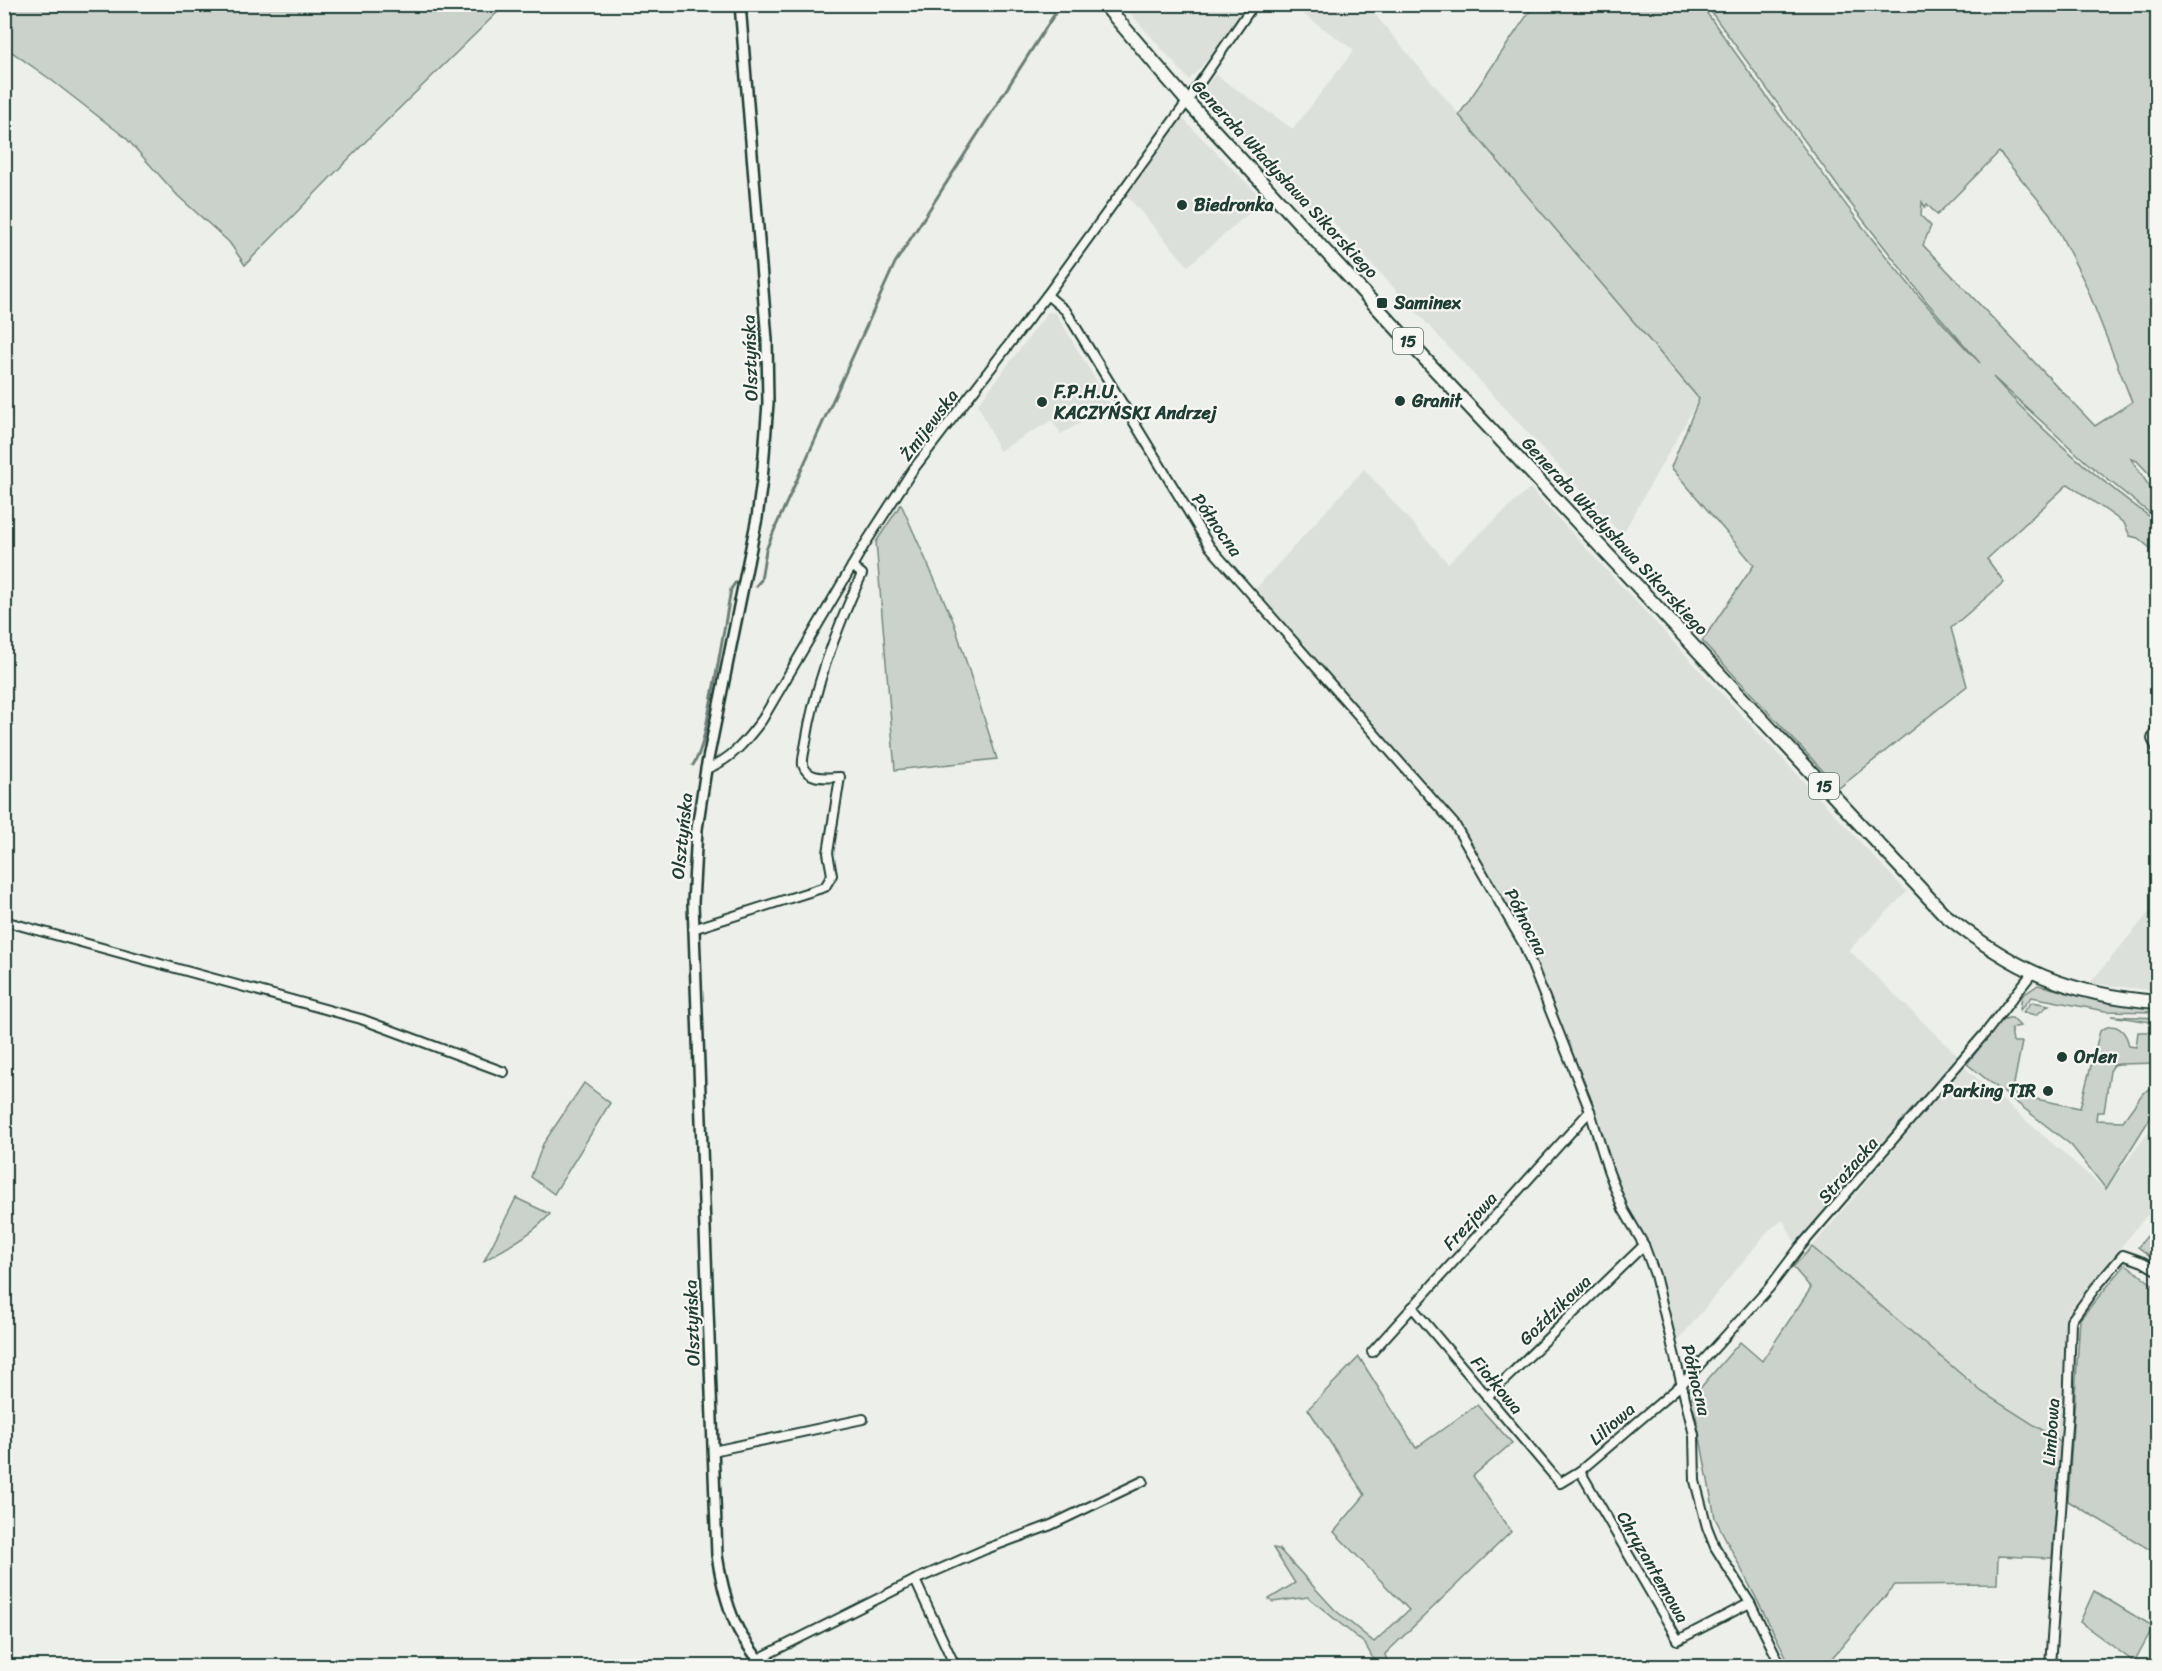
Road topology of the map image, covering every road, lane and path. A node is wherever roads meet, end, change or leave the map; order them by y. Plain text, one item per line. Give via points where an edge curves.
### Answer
1 (740, 4) edge
2 (1104, 4) edge
3 (1254, 4) edge
4 (1187, 101) junction
5 (1047, 295) junction
6 (852, 566) junction
7 (2157, 724) edge
8 (2157, 752) edge
9 (706, 769) junction
10 (4, 921) edge
11 (693, 929) junction
12 (2034, 972) junction
13 (2157, 1002) edge
14 (504, 1072) dead end
15 (1590, 1111) junction
16 (1644, 1245) junction
17 (2157, 1271) edge
18 (1412, 1307) junction
19 (1372, 1352) dead end
20 (1682, 1384) junction
21 (1487, 1396) junction
22 (863, 1419) dead end
23 (713, 1451) junction
24 (1580, 1471) junction
25 (1143, 1481) dead end
26 (1560, 1483) joint
27 (915, 1580) junction
28 (1750, 1603) junction
29 (760, 1663) edge
30 (955, 1666) edge
31 (1781, 1666) edge
32 (2050, 1666) edge

1 - 9 street, Olsztyńska via 767,339 768,403 757,518
2 - 4 main road, Generała Władysława Sikorskiego / 15
3 - 4 street, Żmijewska
4 - 5 street, Żmijewska
4 - 12 main road, Generała Władysława Sikorskiego / 15 via 1930,900 1979,941
5 - 6 street, Żmijewska via 912,471
5 - 15 street, Północna via 1066,311 1210,547 1455,825 1529,955
6 - 9 street, Żmijewska via 762,720 730,757
6 - 11 street via 862,574 823,674 803,764 817,778 840,777 828,853 832,875 825,887
7 - 8 street via 2152,739
9 - 11 street, Olsztyńska via 694,861
10 - 14 street via 361,1019
11 - 23 street, Olsztyńska
12 - 13 main road, Generała Władysława Sikorskiego / 15 via 2109,997
12 - 20 street, Strażacka via 1780,1275
15 - 16 street, Północna via 1623,1209
15 - 18 street, Frezjowa
16 - 20 street, Północna
16 - 21 street, Goździkowa
17 - 32 street, Limbowa via 2123,1255 2071,1321
18 - 19 street, Frezjowa
18 - 21 street, Fiołkowa
20 - 24 street, Liliowa
20 - 28 street, Północna via 1694,1434 1696,1489 1707,1527
21 - 26 street, Fiołkowa
22 - 23 street
23 - 29 street, Olsztyńska via 720,1576 739,1632
24 - 26 street, Liliowa
24 - 28 street, Chryzantemowa via 1678,1640
25 - 27 street via 1051,1525
27 - 29 street
27 - 30 street
28 - 31 street, Północna

